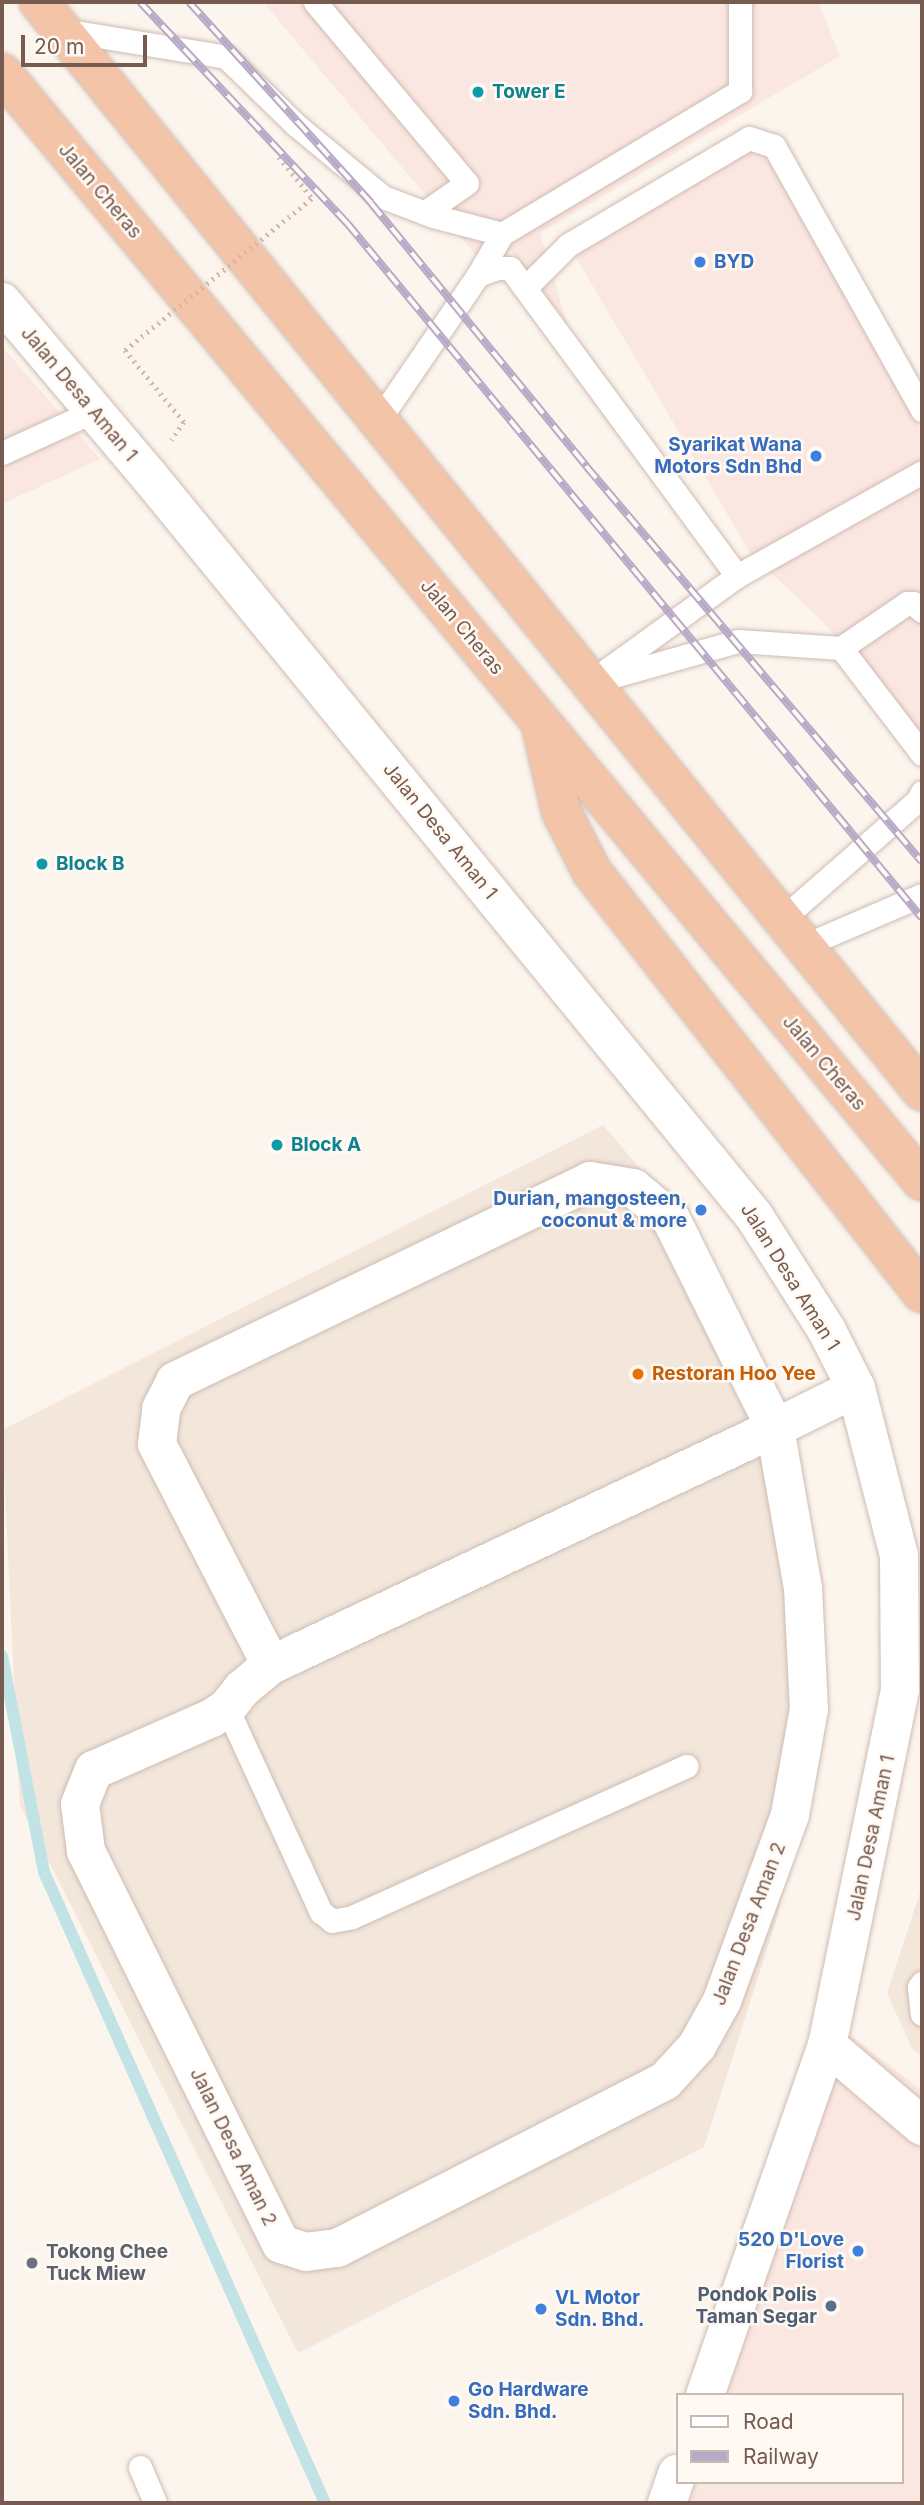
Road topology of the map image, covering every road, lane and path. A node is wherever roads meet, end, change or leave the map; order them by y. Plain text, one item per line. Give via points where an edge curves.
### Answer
1 (315, 2) edge
2 (740, 2) edge
3 (51, 16) edge
4 (2, 73) edge
5 (271, 147) dead end
6 (424, 213) junction
7 (502, 234) junction
8 (478, 275) junction
9 (526, 287) junction
10 (2, 302) edge
11 (922, 410) edge
12 (94, 411) junction
13 (378, 421) junction
14 (184, 422) dead end
15 (2, 453) edge
16 (922, 472) edge
17 (737, 576) junction
18 (922, 611) edge
19 (841, 648) junction
20 (590, 682) junction
21 (540, 720) junction
22 (922, 754) edge
23 (922, 792) edge
24 (922, 895) edge
25 (792, 932) junction
26 (885, 1046) junction
27 (922, 1057) edge
28 (922, 1091) edge
29 (922, 1181) edge
30 (922, 1293) edge
31 (856, 1388) junction
32 (775, 1428) junction
33 (271, 1665) junction
34 (911, 1695) edge
35 (227, 1709) junction
36 (686, 1766) dead end
37 (922, 1983) edge
38 (922, 2014) edge
39 (827, 2045) junction
40 (922, 2126) edge
41 (706, 2393) edge
42 (140, 2467) dead end
43 (676, 2477) edge
44 (155, 2503) edge
45 (667, 2503) edge

1 - 6 lane via 467,183
2 - 7 lane via 740,91
3 - 6 lane via 226,57 296,125 383,197
3 - 13 highway
4 - 21 highway, Jalan Cheras
5 - 14 path, bridge via 312,198 125,350
6 - 7 lane
7 - 8 lane
8 - 9 lane via 510,268
8 - 13 lane
9 - 11 lane via 568,245 749,138 774,146
9 - 17 lane
10 - 12 street, Jalan Desa Aman 1
12 - 15 lane
12 - 31 street, Jalan Desa Aman 1 via 754,1216 826,1329
13 - 20 highway
16 - 17 lane
17 - 20 lane
18 - 19 lane via 907,603
19 - 20 lane via 738,641
19 - 22 lane
20 - 25 highway
21 - 29 highway, Jalan Cheras
21 - 30 highway via 561,811 592,872
23 - 25 lane
24 - 25 lane
25 - 26 highway
26 - 27 highway
26 - 28 highway
31 - 32 street, Jalan Desa Aman 2
31 - 34 street, Jalan Desa Aman 1 via 899,1555
32 - 33 street, Jalan Desa Aman 2
32 - 33 street via 671,1219 633,1188 590,1181 175,1381 161,1409 157,1444
32 - 35 street, Jalan Desa Aman 2 via 803,1588 809,1709 790,1815 722,2001 697,2046 665,2081 337,2248 306,2252 281,2244 86,1851 80,1804 94,1770
33 - 35 street, Jalan Desa Aman 2 via 242,1689
34 - 39 street, Jalan Desa Aman 1
35 - 36 lane via 321,1912 332,1921 352,1917
37 - 38 lane
39 - 40 street
39 - 41 street, Jalan Desa Aman 1
42 - 44 lane
43 - 45 street

